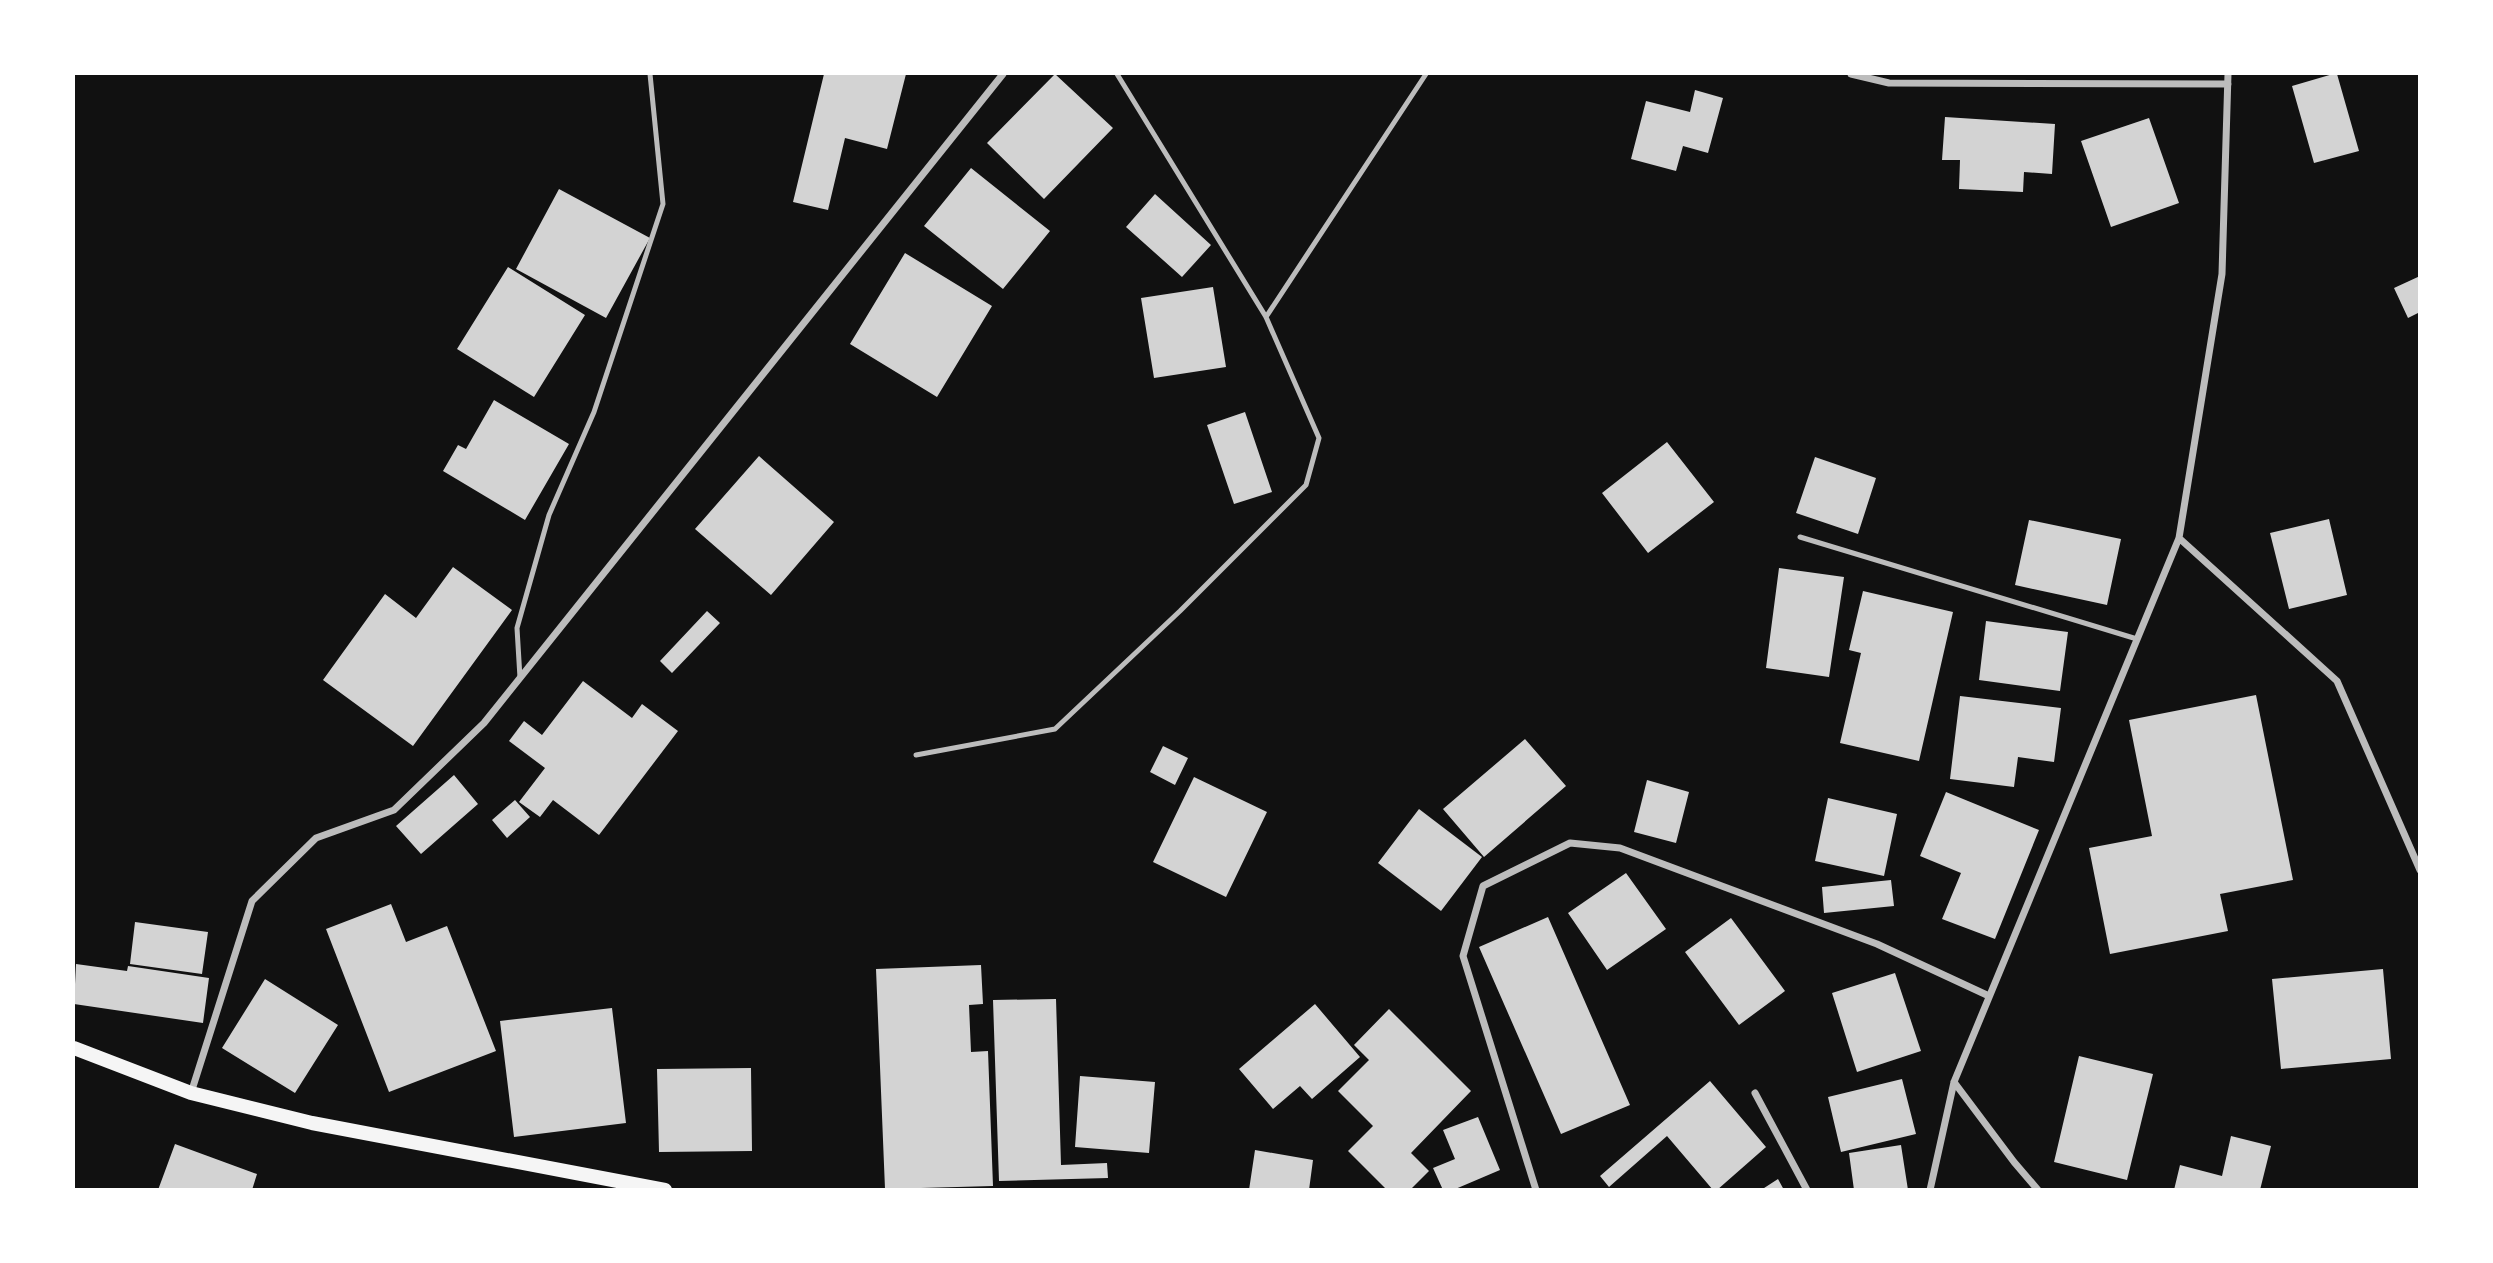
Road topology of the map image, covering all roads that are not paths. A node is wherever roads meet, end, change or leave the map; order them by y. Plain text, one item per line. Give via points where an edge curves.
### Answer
1 (650, 74) edge
2 (1003, 74) edge
3 (1117, 74) edge
4 (1426, 74) edge
5 (1851, 74) edge
6 (2228, 74) edge
7 (2228, 84) junction
8 (1266, 317) junction
9 (1800, 537) dead end
10 (2179, 538) junction
11 (2137, 639) junction
12 (520, 678) junction
13 (916, 755) dead end
14 (2420, 870) edge
15 (1989, 996) junction
16 (74, 1048) edge
17 (1954, 1082) junction
18 (191, 1093) junction
19 (1755, 1093) dead end
20 (665, 1189) edge
21 (1536, 1189) edge
22 (1807, 1189) edge
23 (1930, 1189) edge
24 (2038, 1189) edge

1 - 12 lane via 663,204 594,412 549,515 517,628
2 - 12 street
3 - 8 lane
4 - 8 lane
5 - 7 street via 1889,83
6 - 7 street
7 - 10 street via 2222,274
8 - 13 lane via 1319,438 1306,485 1055,729
9 - 11 lane
10 - 11 street
10 - 14 street via 2337,681
11 - 15 street
12 - 18 street via 484,723 394,810 316,838 253,901
15 - 17 street
15 - 21 street via 1877,944 1620,848 1570,843 1483,886 1463,956
16 - 18 main road
17 - 23 street
17 - 24 street
18 - 20 main road via 312,1123
19 - 22 street

